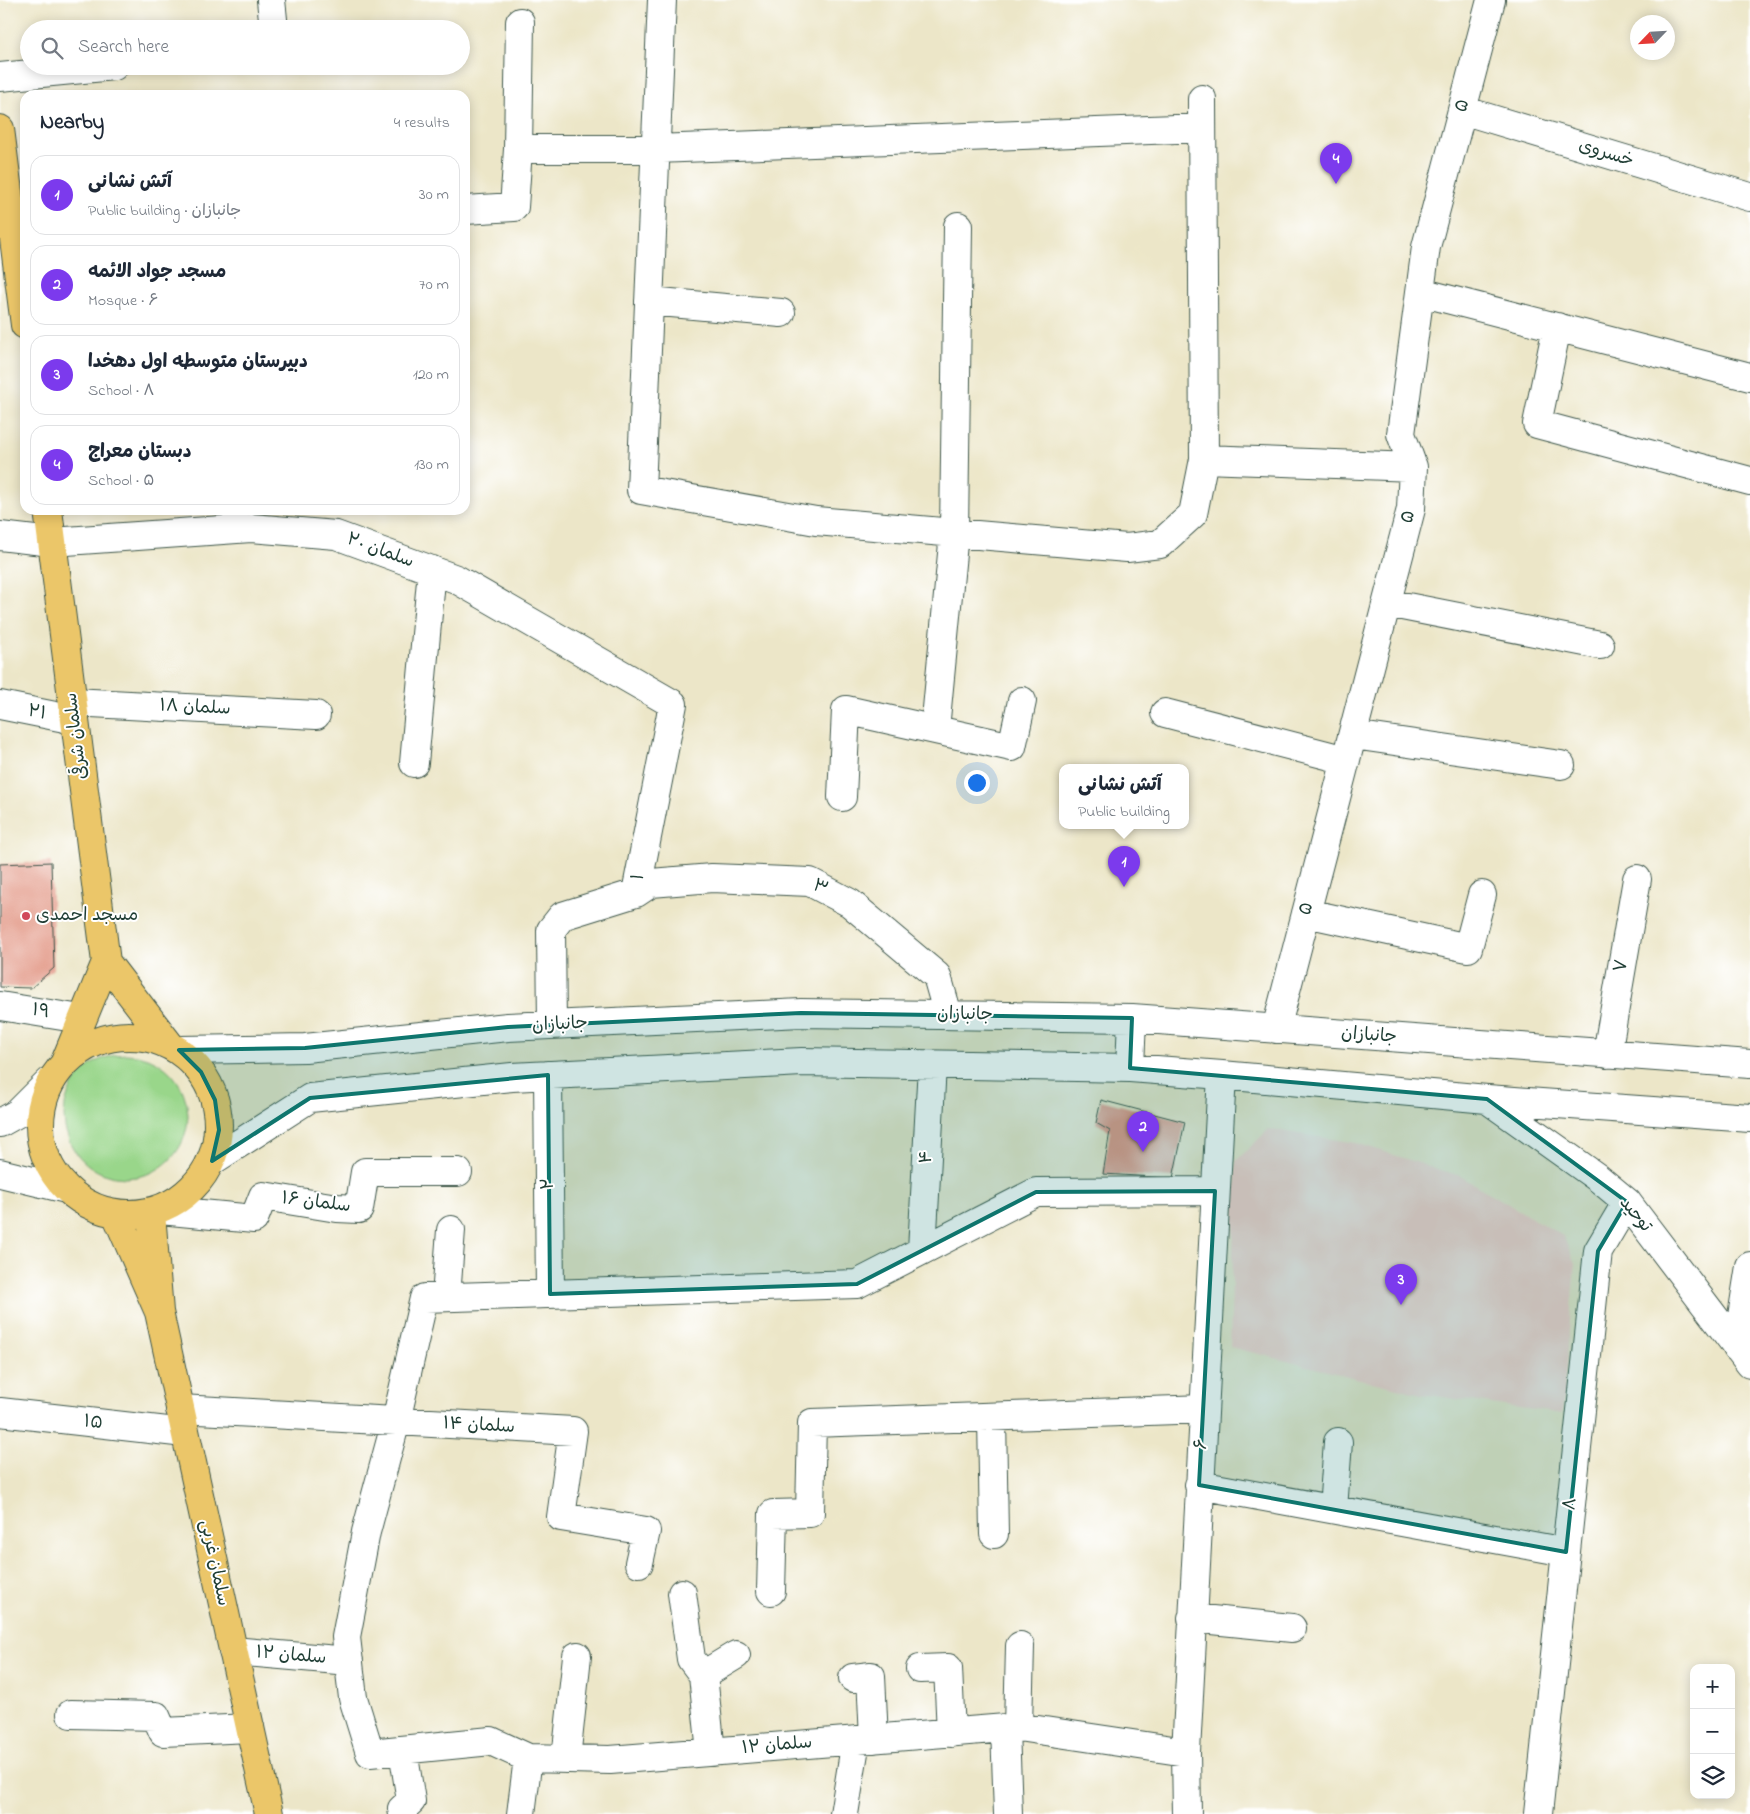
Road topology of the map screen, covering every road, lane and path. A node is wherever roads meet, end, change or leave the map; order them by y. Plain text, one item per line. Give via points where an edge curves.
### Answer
1 (272, 0) edge
2 (662, 0) edge
3 (1491, 0) edge
4 (273, 20) edge
5 (520, 22) dead end
6 (20, 74) edge
7 (0, 76) edge
8 (1202, 99) dead end
9 (1462, 110) junction
10 (1202, 128) junction
11 (0, 129) edge
12 (518, 149) junction
13 (656, 149) junction
14 (2, 165) edge
15 (1750, 198) edge
16 (470, 210) edge
17 (18, 213) edge
18 (958, 226) dead end
19 (20, 245) edge
20 (1420, 292) junction
21 (649, 301) junction
22 (782, 313) dead end
23 (1557, 327) junction
24 (1750, 377) edge
25 (1204, 459) junction
26 (1413, 467) junction
27 (1750, 482) edge
28 (49, 515) edge
29 (954, 533) junction
30 (0, 536) edge
31 (52, 542) junction
32 (432, 570) junction
33 (1387, 603) junction
34 (1600, 645) dead end
35 (1022, 701) dead end
36 (674, 704) joint
37 (0, 705) edge
38 (74, 711) junction
39 (1164, 713) dead end
40 (316, 715) dead end
41 (935, 729) junction
42 (1349, 748) junction
43 (414, 763) dead end
44 (1561, 765) dead end
45 (842, 797) dead end
46 (1637, 879) dead end
47 (636, 893) junction
48 (1482, 895) dead end
49 (1306, 913) junction
50 (106, 962) junction
51 (0, 1006) edge
52 (948, 1015) junction
53 (1132, 1018) junction
54 (81, 1019) junction
55 (552, 1025) junction
56 (1276, 1029) junction
57 (174, 1047) junction
58 (1607, 1054) junction
59 (1750, 1064) edge
60 (932, 1065) junction
61 (1130, 1068) junction
62 (58, 1072) junction
63 (1222, 1074) junction
64 (548, 1075) junction
65 (1487, 1099) junction
66 (1750, 1118) edge
67 (0, 1123) edge
68 (212, 1161) junction
69 (458, 1172) dead end
70 (0, 1173) edge
71 (66, 1189) junction
72 (1215, 1192) junction
73 (1627, 1202) junction
74 (156, 1211) junction
75 (116, 1214) junction
76 (451, 1230) dead end
77 (922, 1250) junction
78 (1750, 1266) edge
79 (550, 1294) junction
80 (446, 1297) junction
81 (159, 1312) junction
82 (1743, 1356) edge
83 (1204, 1409) junction
84 (0, 1412) edge
85 (992, 1417) junction
86 (183, 1421) junction
87 (396, 1421) junction
88 (1338, 1442) dead end
89 (1199, 1484) junction
90 (1333, 1509) junction
91 (994, 1534) dead end
92 (1566, 1552) junction
93 (639, 1563) dead end
94 (771, 1591) dead end
95 (682, 1593) dead end
96 (1192, 1618) junction
97 (1292, 1628) dead end
98 (1020, 1646) dead end
99 (233, 1651) junction
100 (736, 1655) dead end
101 (578, 1656) dead end
102 (349, 1661) junction
103 (920, 1669) dead end
104 (703, 1675) junction
105 (853, 1678) dead end
106 (71, 1714) dead end
107 (250, 1728) junction
108 (1012, 1728) junction
109 (950, 1733) junction
110 (865, 1739) junction
111 (403, 1750) junction
112 (711, 1752) junction
113 (1186, 1752) junction
114 (528, 1758) junction
115 (566, 1759) junction
116 (269, 1814) edge
117 (403, 1814) edge
118 (520, 1814) edge
119 (844, 1814) edge
120 (1008, 1814) edge
121 (1187, 1814) edge
122 (1538, 1814) edge

1 - 4 street
2 - 13 street
3 - 9 street, ۵
5 - 12 street
6 - 7 street
8 - 10 street
9 - 15 street, خسروی
9 - 20 street, ۵ via 1426,247
10 - 13 street
10 - 25 street
11 - 14 main road
12 - 13 street
12 - 16 street via 514,206
13 - 21 street
14 - 17 main road
17 - 19 main road
18 - 29 street
20 - 23 street
20 - 26 street, ۵ via 1401,434
21 - 22 street
21 - 29 street via 641,490 816,522
23 - 24 street
23 - 27 street via 1537,424
25 - 26 street
25 - 29 street via 1193,514 1160,544 1127,548
26 - 33 street, ۵ via 1411,509
28 - 31 main road, سلمان شرقی
29 - 41 street
30 - 31 street, سلمان ۲۰
31 - 32 street, سلمان ۲۰ via 251,528 336,535
31 - 38 main road, سلمان شرقی
32 - 36 street, سلمان ۲۰ via 456,579
32 - 43 street
33 - 34 street
33 - 42 street, ۵
35 - 41 street via 1012,747
36 - 47 street, ۱
37 - 38 street, ۲۱
38 - 40 street, سلمان ۱۸
38 - 50 main road, سلمان شرقی
39 - 42 street
41 - 45 street via 846,710
42 - 44 street
42 - 49 street, ۵
46 - 58 street, ۷
47 - 52 street, ۳ via 651,884 712,878 810,882 850,903 938,976
47 - 55 street, ۱ via 562,916 551,930
48 - 49 street via 1468,948
49 - 56 street, ۵
50 - 54 main road
50 - 57 main road
51 - 54 street, ۱۹
52 - 53 street, جانبازان
52 - 55 street, جانبازان via 801,1013
53 - 56 street, جانبازان
53 - 61 street
54 - 62 main road
55 - 57 street, جانبازان via 305,1048
56 - 58 street, جانبازان
57 - 62 main road via 142,1036 114,1036 87,1045
57 - 68 main road via 201,1072 215,1100 219,1130
58 - 59 street, جانبازان
60 - 61 street
60 - 64 street via 802,1062
60 - 77 street, ۴
61 - 63 street
62 - 67 street via 18,1113
62 - 71 main road via 41,1109 40,1138 49,1166
63 - 65 street
63 - 72 street, ۶
64 - 68 street via 310,1098
64 - 79 street, ۲
65 - 66 street
65 - 73 street, توحید
68 - 74 main road via 191,1191
69 - 74 street, سلمان ۱۶ via 365,1172 359,1209 263,1196 254,1219
70 - 71 street
71 - 75 main road via 90,1206
72 - 77 street via 1036,1192
72 - 83 street, ۶
73 - 82 street, توحید
73 - 92 street, ۸ via 1598,1251
74 - 75 main road
74 - 81 main road
75 - 81 main road
76 - 80 street
77 - 79 street via 857,1284
78 - 82 street
79 - 80 street
80 - 87 street via 424,1298
81 - 86 main road, سلمان غربی
83 - 85 street
83 - 89 street, ۶
84 - 86 street, ۱۵
85 - 91 street
85 - 94 street via 812,1423 810,1513 773,1514
86 - 87 street, سلمان ۱۴
86 - 99 main road, سلمان غربی
87 - 93 street, سلمان ۱۴ via 573,1431 561,1517 646,1531
87 - 102 street via 366,1532 346,1637
88 - 90 street
89 - 90 street
89 - 96 street, ۶
90 - 92 street
92 - 122 street, ۸
95 - 104 street via 691,1659
96 - 97 street
96 - 113 street, ۶
98 - 108 street
99 - 102 street, سلمان ۱۲
99 - 107 main road, سلمان غربی
100 - 104 street
101 - 115 street
102 - 111 street, سلمان ۱۲ via 353,1698 370,1753
103 - 109 street via 948,1668
104 - 112 street
105 - 110 street via 871,1676
106 - 107 street via 156,1716 163,1732
107 - 116 main road, سلمان غربی
108 - 109 street, سلمان ۱۲
108 - 113 street, سلمان ۱۲
108 - 120 street
109 - 110 street, سلمان ۱۲
110 - 112 street, سلمان ۱۲
110 - 119 street
111 - 114 street, سلمان ۱۲ via 491,1741
111 - 117 street via 411,1800 402,1809
112 - 115 street, سلمان ۱۲ via 610,1760
113 - 121 street, ۶
114 - 115 street, سلمان ۱۲
114 - 118 street

